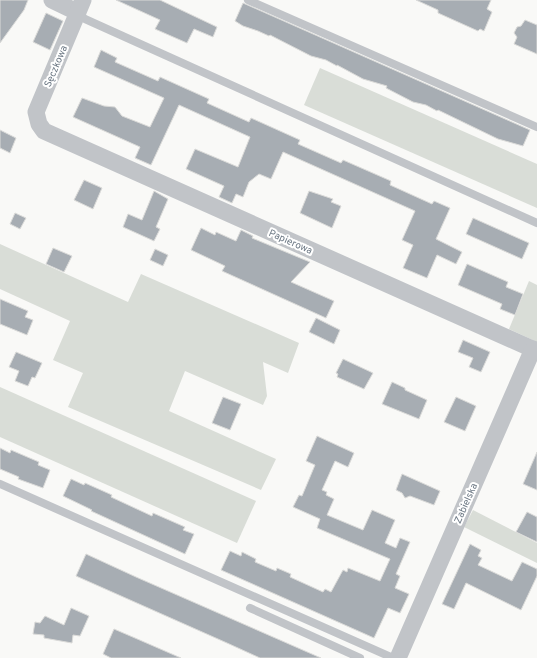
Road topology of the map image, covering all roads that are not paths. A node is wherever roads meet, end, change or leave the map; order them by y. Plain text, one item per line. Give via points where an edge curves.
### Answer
1 (52, 0) edge
2 (248, 0) edge
3 (80, 6) edge
4 (537, 127) edge
5 (44, 131) joint
6 (537, 223) edge
7 (535, 350) edge
8 (0, 484) edge
9 (250, 608) dead end
10 (360, 658) edge
11 (393, 658) edge
12 (398, 658) edge

1 - 3 street
2 - 4 lane
3 - 5 street, Sęczkowa via 36,112
3 - 6 lane via 85,19
5 - 7 street, Papierowa
7 - 12 street, Zabielska
8 - 11 lane
9 - 10 lane

